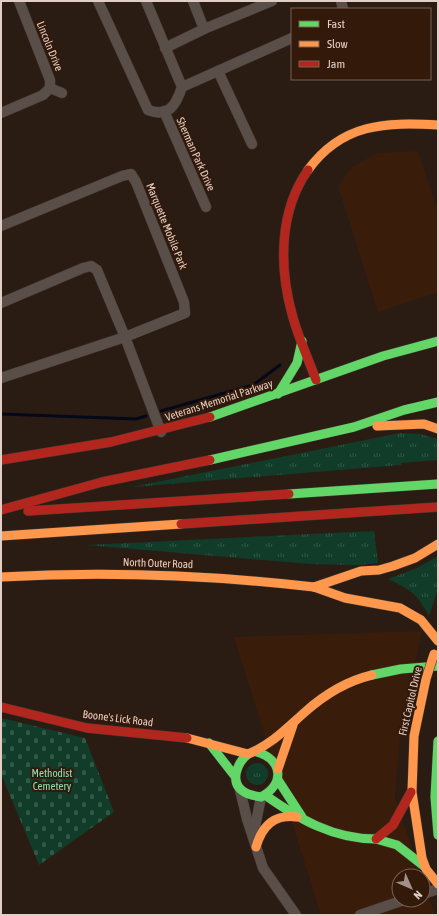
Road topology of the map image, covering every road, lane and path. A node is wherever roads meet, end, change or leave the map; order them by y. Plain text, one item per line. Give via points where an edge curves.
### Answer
1 (19, 1) edge
2 (98, 1) edge
3 (146, 1) edge
4 (193, 1) edge
5 (272, 1) edge
6 (204, 29) junction
7 (291, 38) edge
8 (165, 48) junction
9 (218, 71) junction
10 (182, 87) junction
11 (50, 88) junction
12 (62, 92) dead end
13 (164, 111) junction
14 (1, 113) edge
15 (438, 125) edge
16 (252, 144) dead end
17 (206, 207) dead end
18 (1, 226) edge
19 (1, 303) edge
20 (125, 337) junction
21 (302, 340) junction
22 (438, 341) edge
23 (1, 378) edge
24 (316, 380) junction
25 (278, 394) junction
26 (438, 402) edge
27 (354, 427) junction
28 (438, 429) edge
29 (161, 432) junction
30 (1, 460) edge
31 (438, 484) edge
32 (438, 506) edge
33 (1, 510) edge
34 (1, 513) edge
35 (1, 536) edge
36 (438, 544) edge
37 (1, 577) edge
38 (314, 587) junction
39 (438, 640) edge
40 (438, 666) edge
41 (1, 707) edge
42 (293, 725) junction
43 (438, 741) edge
44 (209, 743) junction
45 (252, 753) junction
46 (278, 769) junction
47 (234, 775) junction
48 (436, 776) edge
49 (278, 780) junction
50 (240, 790) junction
51 (411, 792) junction
52 (263, 796) junction
53 (303, 818) junction
54 (438, 836) edge
55 (253, 837) junction
56 (376, 840) junction
57 (256, 847) junction
58 (425, 867) junction
59 (438, 884) edge
60 (391, 904) edge
61 (296, 915) edge
62 (360, 915) edge

1 - 11 street, Lincoln Drive via 50,80
2 - 13 street via 148,110 156,113
3 - 8 street
4 - 6 street
5 - 6 street
6 - 8 street
7 - 9 street
8 - 10 street
9 - 10 street
9 - 16 street
10 - 13 street via 176,103
11 - 12 street, Lincoln Drive
11 - 14 street via 43,95
13 - 17 street, Sherman Park Drive
15 - 21 main road via 392,123 362,129 334,144 302,177 288,207 283,240 287,292
18 - 20 street, Marquette Mobile Park via 131,174 184,302 185,313
19 - 20 street via 92,266 97,270
20 - 23 street, Marquette Mobile Park
20 - 29 street
21 - 24 main road
21 - 25 main road via 297,366
22 - 24 main road, Veterans Memorial Parkway via 403,350
24 - 25 main road, Veterans Memorial Parkway
25 - 29 main road, Veterans Memorial Parkway
26 - 27 main road via 404,410
27 - 28 main road via 424,424
27 - 33 main road via 102,482
29 - 30 main road, Veterans Memorial Parkway
31 - 34 main road
32 - 35 main road
36 - 38 main road via 415,558 393,566 361,572
37 - 38 main road, North Outer Road via 138,574 244,578
38 - 39 main road via 345,598 400,608 421,620
39 - 51 main road, First Capitol Drive, bridge via 418,708 412,742
40 - 42 main road via 385,670 350,682 317,702
41 - 44 main road, Boone's Lick Road via 87,728 191,738
42 - 45 main road
42 - 46 main road
43 - 48 main road
44 - 45 main road, Boone's Lick Road
44 - 47 main road
45 - 46 main road via 272,758
45 - 47 main road via 238,763
46 - 49 main road
47 - 50 main road
48 - 54 main road
49 - 52 main road via 272,790
49 - 53 main road
50 - 52 main road via 250,796
50 - 55 street
51 - 56 main road via 393,825
51 - 58 main road, First Capitol Drive
52 - 53 main road
52 - 55 street
53 - 56 main road via 341,836 365,841
53 - 57 main road via 283,816 272,820 262,830
55 - 57 street
56 - 58 main road via 397,845
57 - 61 street via 263,868
58 - 59 main road, First Capitol Drive
60 - 62 street

